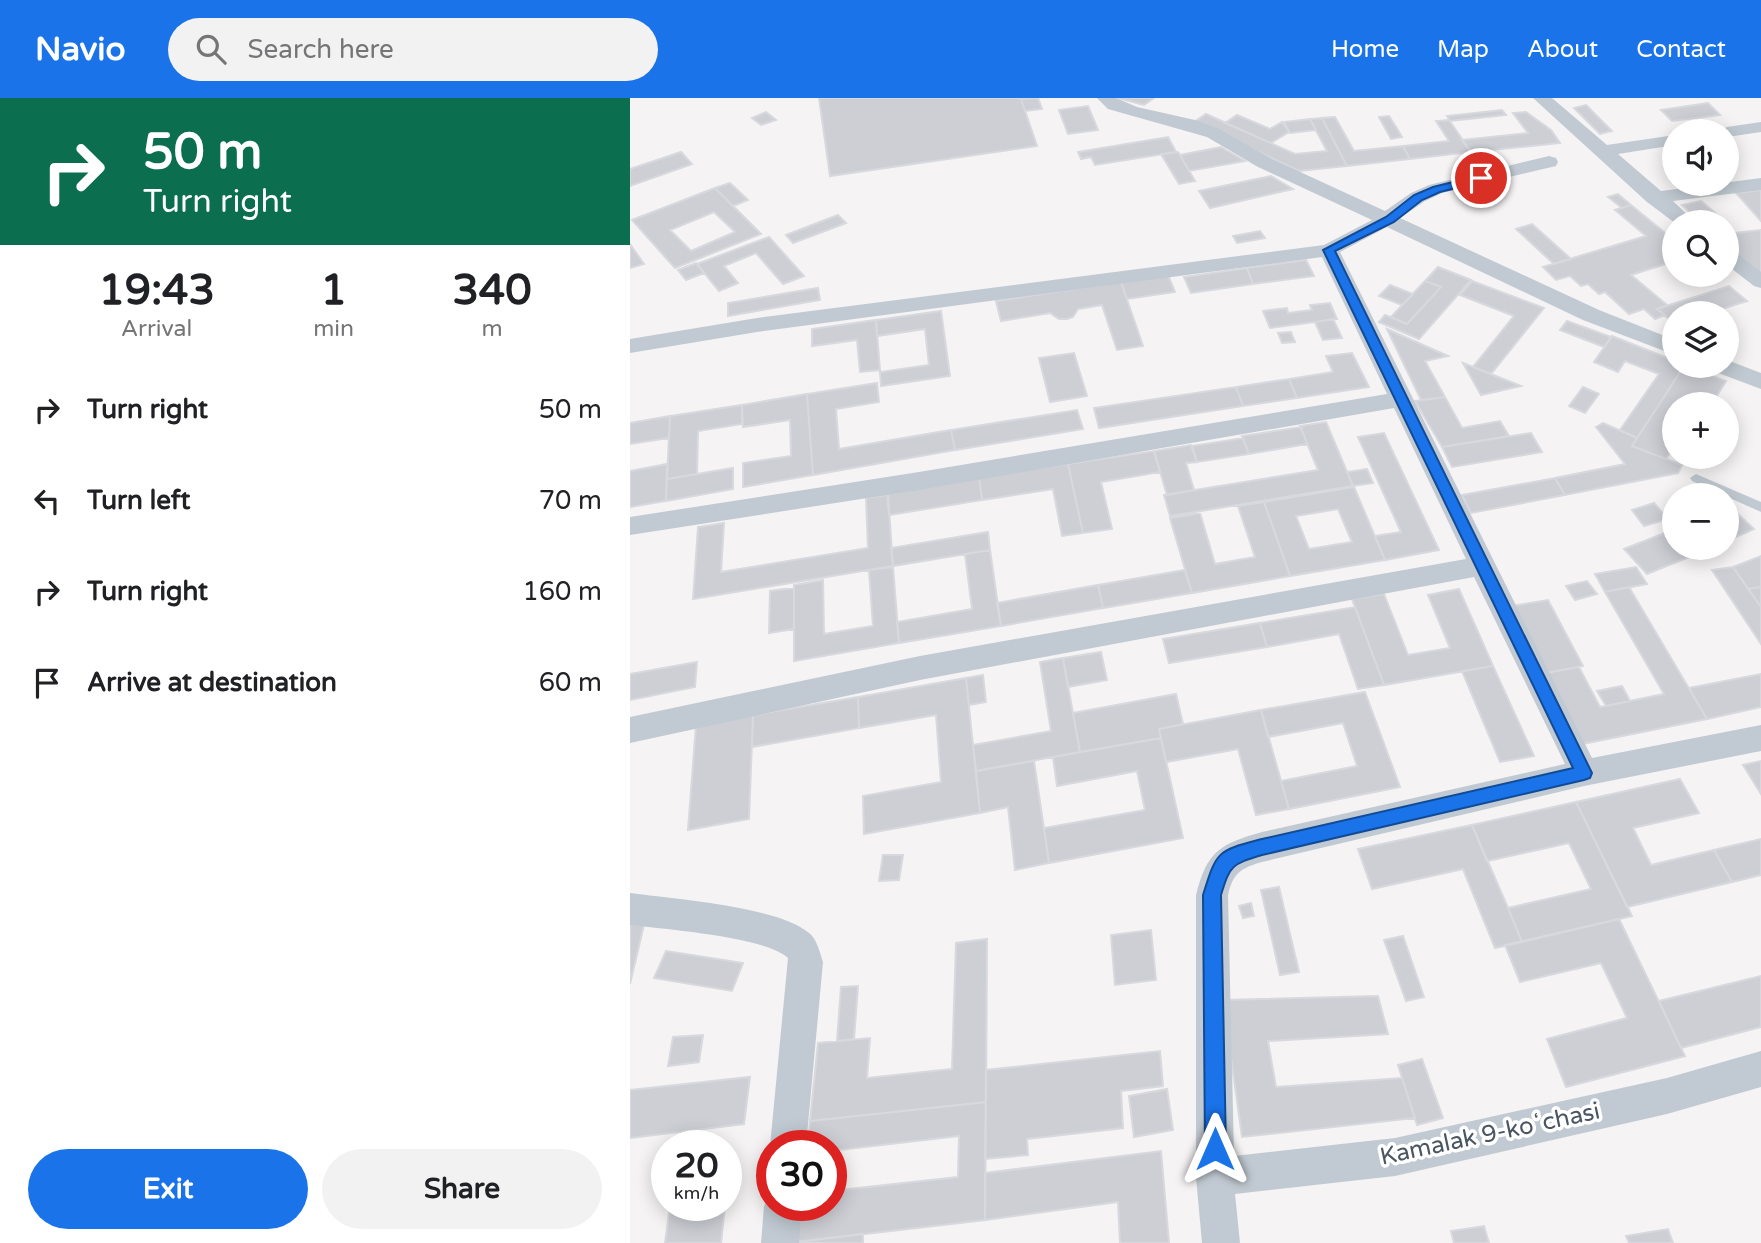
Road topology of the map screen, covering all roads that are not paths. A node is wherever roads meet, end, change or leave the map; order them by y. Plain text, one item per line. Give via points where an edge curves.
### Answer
1 (1106, 98) edge
2 (1542, 98) edge
3 (1761, 127) edge
4 (1739, 130) edge
5 (1662, 142) edge
6 (1601, 151) junction
7 (1549, 162) dead end
8 (1761, 184) edge
9 (1654, 198) junction
10 (1670, 210) edge
11 (1390, 219) junction
12 (1329, 250) junction
13 (1739, 265) edge
14 (1761, 282) edge
15 (1662, 343) edge
16 (630, 346) edge
17 (1739, 373) edge
18 (1761, 381) edge
19 (1401, 399) junction
20 (1696, 478) dead end
21 (1761, 507) edge
22 (630, 526) edge
23 (1482, 566) junction
24 (630, 730) edge
25 (1761, 738) edge
26 (1584, 773) junction
27 (630, 909) edge
28 (1761, 1069) edge
29 (790, 1130) edge
30 (1215, 1177) junction
31 (782, 1221) edge
32 (780, 1243) edge
33 (1221, 1243) edge

1 - 11 street via 1132,111 1213,133 1265,163
2 - 6 street
3 - 4 street
5 - 6 street
6 - 9 street
7 - 11 street via 1436,189
8 - 9 street
9 - 10 street
11 - 12 street
11 - 15 street via 1591,315
12 - 16 street via 757,325
12 - 19 street
13 - 14 street
17 - 18 street
19 - 22 street
19 - 23 street
20 - 21 lane
23 - 24 street via 920,668
23 - 26 street
25 - 26 street
26 - 30 street via 1262,847 1232,855 1222,864 1212,895
27 - 29 street via 761,930 795,942 804,952
28 - 30 street, Kamalak 9-koʻchasi via 1667,1096 1395,1157
30 - 33 street
31 - 32 street

